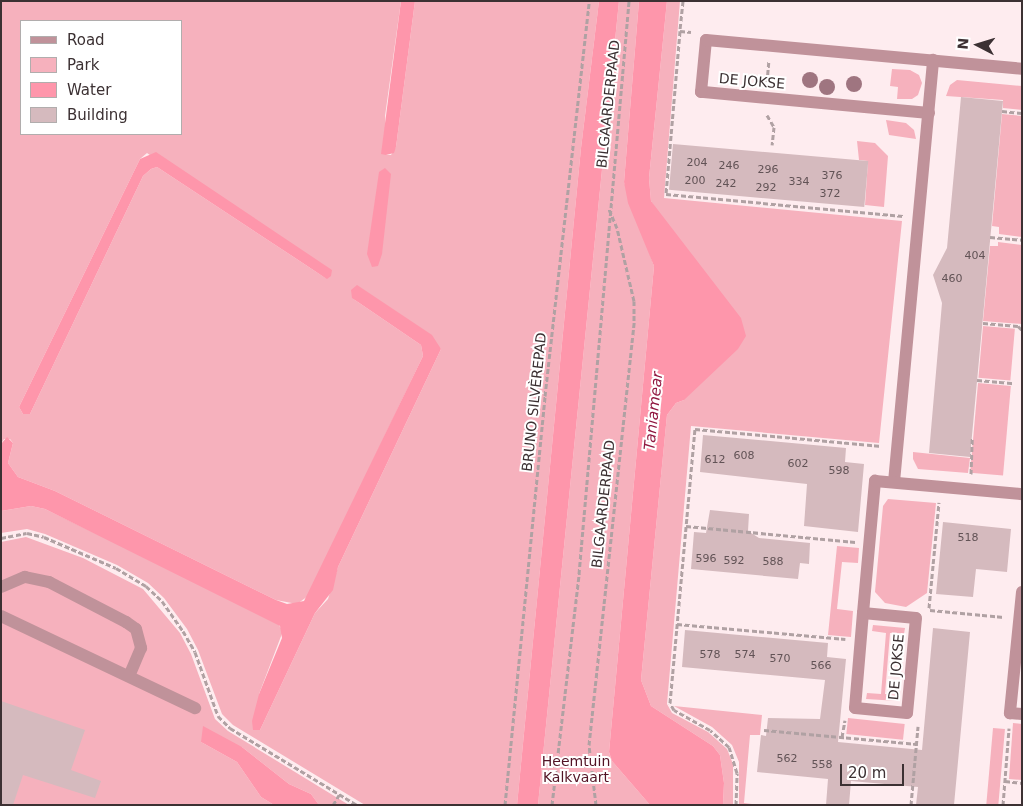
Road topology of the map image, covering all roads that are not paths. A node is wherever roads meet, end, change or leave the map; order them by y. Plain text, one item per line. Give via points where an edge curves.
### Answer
1 (933, 60) junction
2 (1022, 69) edge
3 (929, 113) junction
4 (894, 482) junction
5 (1022, 494) edge
6 (1, 586) edge
7 (1022, 592) edge
8 (863, 613) junction
9 (1, 616) edge
10 (129, 676) junction
11 (195, 708) dead end
12 (1016, 714) edge

1 - 2 street
1 - 3 street
1 - 3 street, DE JOKSE via 706,40 701,92
3 - 4 street
4 - 5 street, DE JOKSE
4 - 8 street, DE JOKSE via 875,481
6 - 10 street via 25,577 49,582 136,629 141,648
7 - 12 street
8 - 8 street, DE JOKSE via 916,618 907,713 855,708
9 - 10 street
10 - 11 street

